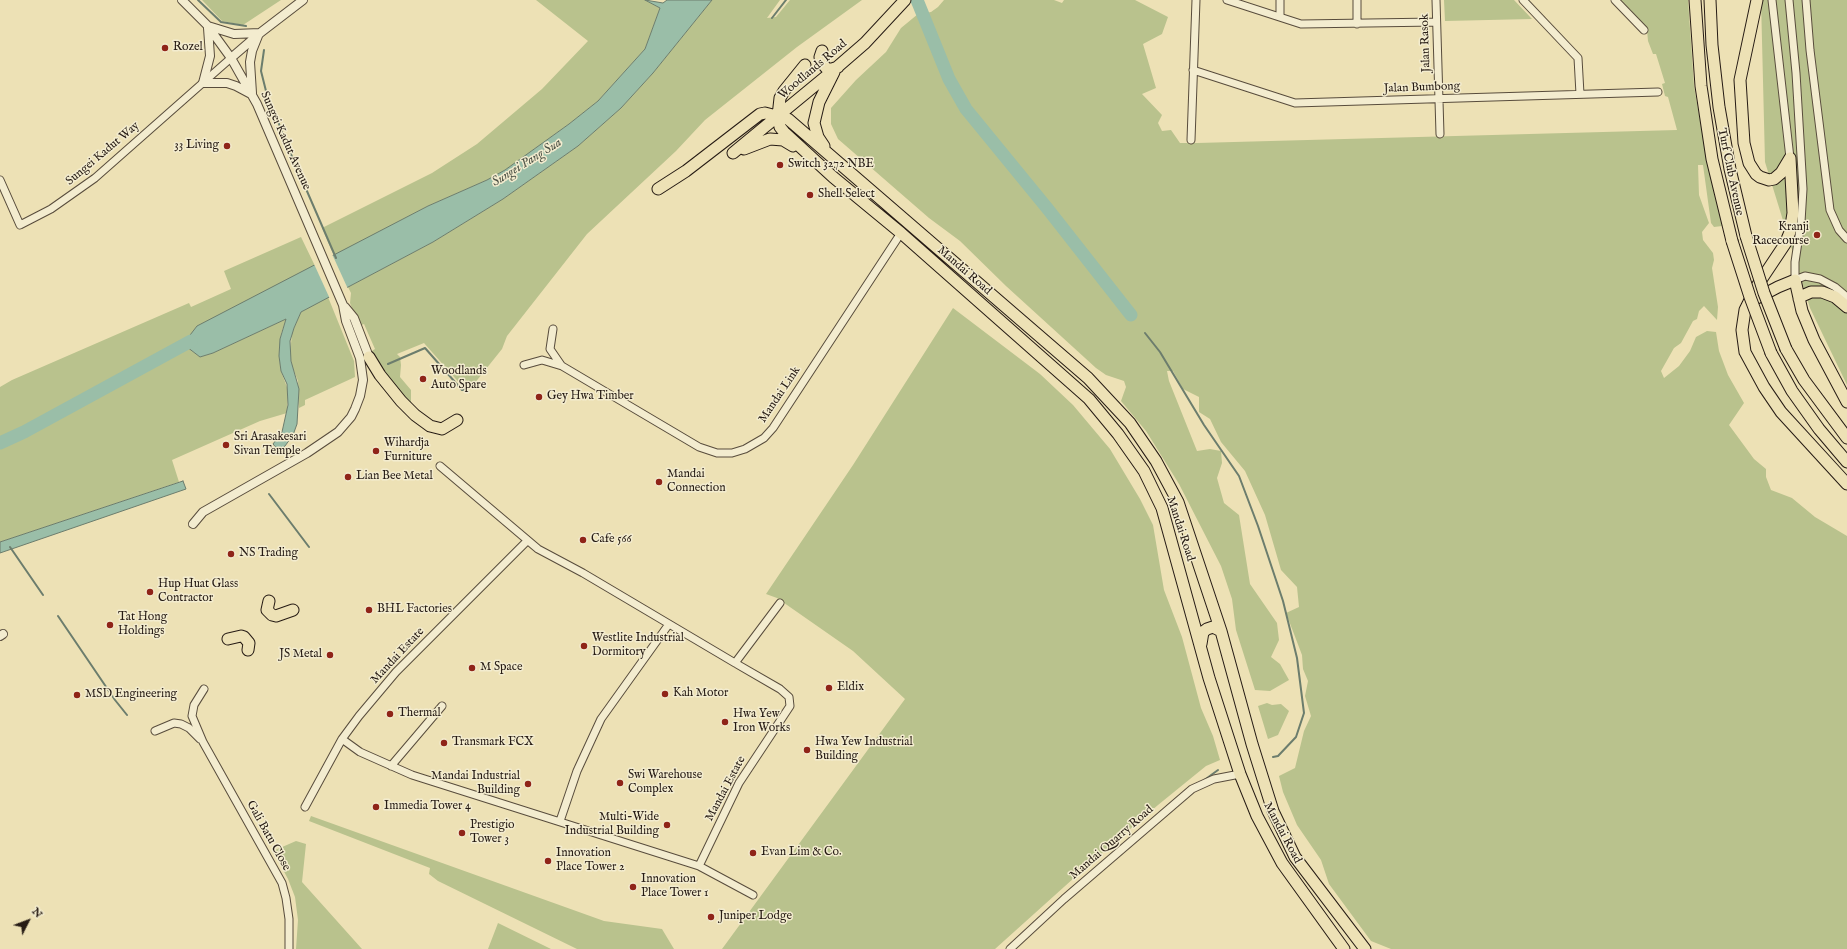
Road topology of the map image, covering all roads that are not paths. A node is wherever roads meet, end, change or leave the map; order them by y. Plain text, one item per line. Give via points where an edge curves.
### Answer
1 (182, 0) edge
2 (303, 0) edge
3 (905, 0) edge
4 (1196, 0) edge
5 (1227, 0) edge
6 (1280, 0) edge
7 (1357, 0) edge
8 (1436, 0) edge
9 (1523, 0) edge
10 (1615, 0) edge
11 (1695, 0) edge
12 (1710, 0) edge
13 (1757, 0) edge
14 (1772, 0) edge
15 (1789, 0) edge
16 (1806, 0) edge
17 (1280, 17) junction
18 (1436, 22) junction
19 (1357, 24) junction
20 (207, 25) junction
21 (1644, 30) dead end
22 (260, 33) junction
23 (822, 51) dead end
24 (231, 58) junction
25 (805, 65) dead end
26 (836, 68) junction
27 (1193, 70) junction
28 (203, 83) junction
29 (1658, 92) dead end
30 (1580, 94) junction
31 (252, 95) junction
32 (1439, 99) junction
33 (778, 116) junction
34 (1440, 134) dead end
35 (783, 140) junction
36 (1191, 140) dead end
37 (748, 141) junction
38 (831, 155) junction
39 (809, 156) junction
40 (1790, 158) junction
41 (0, 180) edge
42 (658, 189) dead end
43 (901, 233) junction
44 (1847, 239) edge
45 (1795, 280) junction
46 (1847, 297) edge
47 (1800, 299) junction
48 (342, 301) junction
49 (1847, 307) edge
50 (1011, 310) junction
51 (1744, 310) junction
52 (553, 329) dead end
53 (1012, 330) junction
54 (368, 356) joint
55 (524, 365) dead end
56 (562, 366) junction
57 (1847, 402) edge
58 (457, 420) dead end
59 (1847, 438) edge
60 (1847, 462) edge
61 (440, 466) dead end
62 (1847, 484) edge
63 (192, 524) dead end
64 (527, 541) junction
65 (269, 601) dead end
66 (780, 603) dead end
67 (293, 610) dead end
68 (669, 624) junction
69 (1221, 631) junction
70 (228, 640) dead end
71 (1201, 646) junction
72 (248, 650) dead end
73 (736, 663) junction
74 (204, 689) dead end
75 (442, 706) dead end
76 (155, 731) dead end
77 (342, 739) junction
78 (203, 742) junction
79 (391, 766) junction
80 (1240, 774) junction
81 (305, 807) dead end
82 (560, 821) junction
83 (699, 866) junction
84 (753, 895) dead end
85 (289, 949) edge
86 (1010, 949) edge
87 (1344, 949) edge
88 (1365, 949) edge

1 - 20 street, Sungei Kadut Avenue
2 - 22 street
3 - 26 main road, Woodlands Road via 865,43
4 - 27 street
5 - 17 street
6 - 17 street
7 - 19 street
8 - 18 street, Jalan Rasok
9 - 30 street via 1578,58
10 - 21 street
11 - 60 main road, Turf Club Avenue, bridge via 1701,86 1712,159 1732,241 1750,297 1771,353 1792,391
12 - 59 main road, Turf Club Avenue, bridge via 1718,107 1746,236 1764,293 1786,349 1804,380
13 - 40 main road via 1740,80 1747,158 1752,169 1760,177 1769,180 1781,173
14 - 40 street
15 - 45 street via 1803,189
16 - 44 street via 1830,210 1839,230
17 - 19 street via 1301,24
18 - 19 street
18 - 32 street, Jalan Rasok
20 - 22 street via 234,34
20 - 24 street, Sungei Kadut Avenue
20 - 28 street via 210,56
22 - 24 street
22 - 31 street via 252,50 250,62
23 - 26 main road via 821,62 826,69
24 - 28 street, Sungei Kadut Way
24 - 31 street, Sungei Kadut Avenue
25 - 33 main road via 784,91 778,104
26 - 33 main road, Woodlands Road
26 - 38 main road via 819,102 814,123 818,137
27 - 32 street, Jalan Bumbong via 1295,103
27 - 36 street
28 - 31 street via 227,83
28 - 41 street, Sungei Kadut Way via 95,178 51,209 20,225
29 - 30 street, Jalan Bumbong
30 - 32 street, Jalan Bumbong
31 - 48 street, Sungei Kadut Avenue
32 - 34 street, Jalan Rasok
33 - 37 main road, Woodlands Road
33 - 38 main road via 788,119
33 - 39 main road via 780,127
33 - 42 main road via 765,113 756,117
35 - 37 main road via 764,136
35 - 37 main road, Woodlands Road via 765,140 733,153
35 - 39 main road
38 - 50 main road, Mandai Road
39 - 43 main road, Mandai Road
40 - 51 main road via 1793,212 1790,232
43 - 53 main road, Mandai Road
43 - 56 street, Mandai Link via 773,428 764,438 745,449 732,453 717,453 699,447
45 - 46 street via 1805,276 1820,279
45 - 47 main road
45 - 51 main road via 1759,296
47 - 49 main road via 1810,292 1822,292 1835,297
47 - 57 main road via 1814,340
48 - 54 street, Sungei Kadut Avenue via 354,318
48 - 63 street, Sungei Kadut Avenue via 362,372 360,396 351,417 331,438 203,512
50 - 53 main road via 1016,323
50 - 69 main road, Mandai Road via 1088,378 1130,423 1156,461 1178,502
51 - 62 main road via 1742,330 1745,352 1753,369 1781,412
52 - 56 street, Mandai Link via 550,349
53 - 71 main road, Mandai Road via 1089,399 1144,471 1162,508
54 - 58 main road via 401,400 430,426 442,429
55 - 56 street, Mandai Link via 542,360
61 - 64 street, Mandai Estate
64 - 68 street, Mandai Estate
64 - 77 street, Mandai Estate via 396,672
65 - 67 main road via 267,610 272,616
66 - 73 street
68 - 73 street, Mandai Estate
68 - 82 street via 601,719 577,771
69 - 71 main road via 1213,627 1203,632
69 - 88 main road, Mandai Road via 1273,811 1295,857
70 - 72 main road via 244,637 249,643
71 - 80 main road, Mandai Road
73 - 83 street, Mandai Estate via 784,692 790,699 790,706 739,783
74 - 78 street, Gali Batu Close via 194,705 192,716
75 - 79 street
76 - 78 street, Gali Batu Close via 174,723 181,724
77 - 79 street via 360,752
77 - 81 street, Mandai Estate
78 - 85 street, Gali Batu Close via 282,883 289,919
79 - 82 street via 431,782
80 - 86 street, Mandai Quarry Road via 1214,779 1192,789
80 - 87 main road, Mandai Road via 1257,816 1282,863
82 - 83 street
83 - 84 street

